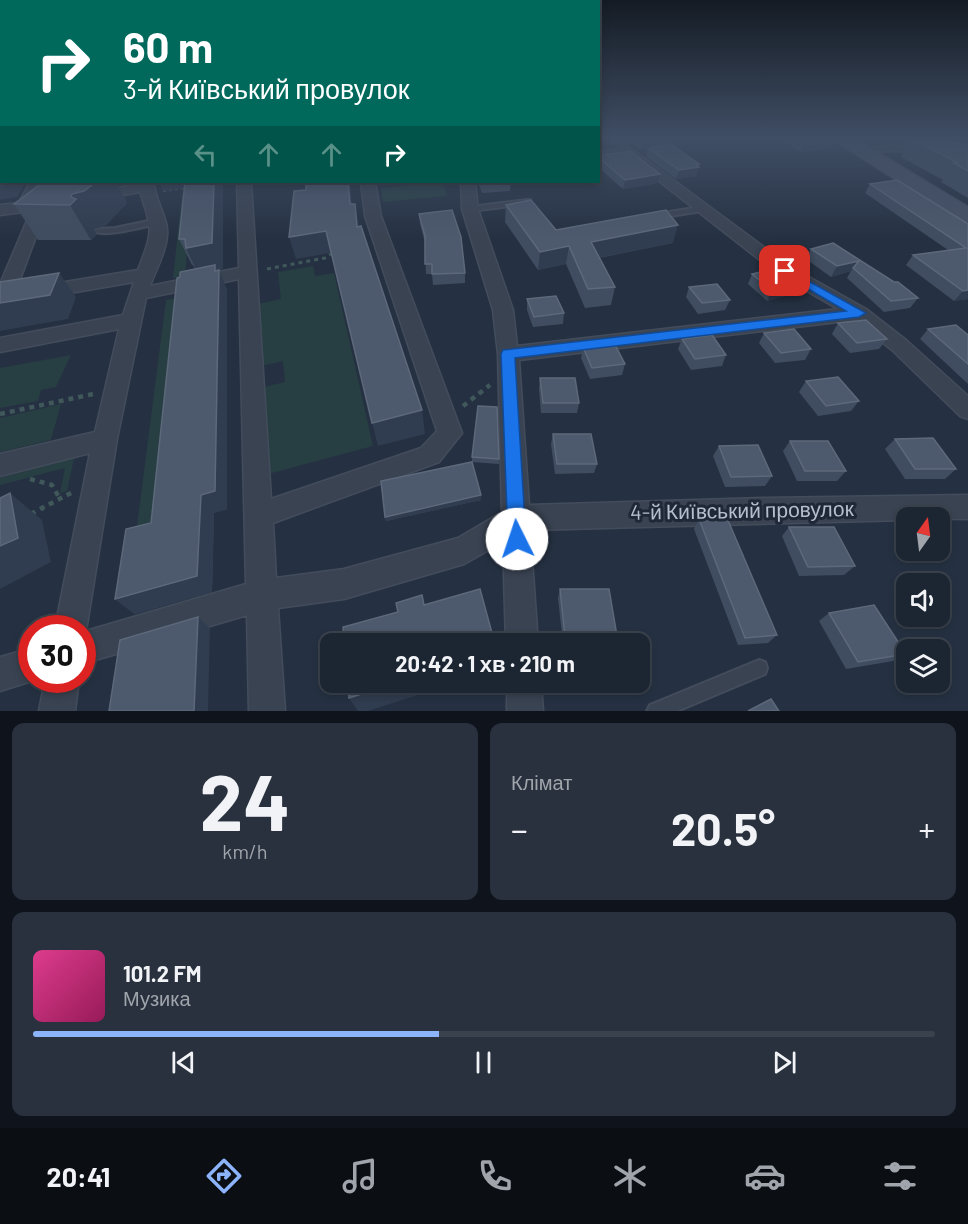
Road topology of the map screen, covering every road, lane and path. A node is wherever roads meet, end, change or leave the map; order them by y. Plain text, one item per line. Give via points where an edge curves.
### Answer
1 (657, 172) edge
2 (895, 172) edge
3 (37, 183) edge
4 (244, 183) edge
5 (368, 183) edge
6 (468, 183) edge
7 (146, 187) edge
8 (193, 187) edge
9 (80, 198) edge
10 (41, 204) junction
11 (706, 208) junction
12 (470, 209) junction
13 (538, 209) edge
14 (0, 210) edge
15 (968, 216) edge
16 (649, 218) edge
17 (158, 221) junction
18 (98, 231) dead end
19 (343, 250) edge
20 (248, 272) junction
21 (143, 284) junction
22 (859, 313) junction
23 (131, 320) junction
24 (0, 345) edge
25 (509, 362) junction
26 (115, 389) junction
27 (968, 410) edge
28 (0, 414) edge
29 (445, 419) junction
30 (105, 439) junction
31 (0, 465) edge
32 (98, 480) junction
33 (19, 482) dead end
34 (60, 499) junction
35 (968, 507) edge
36 (258, 516) junction
37 (24, 517) dead end
38 (516, 518) junction
39 (262, 595) junction
40 (73, 615) edge
41 (521, 633) edge
42 (96, 644) edge
43 (18, 668) edge
44 (759, 668) dead end
45 (0, 674) edge
46 (60, 693) edge
47 (524, 693) edge
48 (57, 711) edge
49 (267, 711) edge
50 (525, 711) edge
51 (657, 711) edge

1 - 11 street
2 - 15 street
3 - 10 street
4 - 20 street
5 - 29 street via 373,216
6 - 12 street
7 - 8 path
7 - 9 street
7 - 17 street
10 - 14 street
10 - 21 street via 3,299
11 - 16 lane
11 - 22 street via 785,271
12 - 13 lane via 532,201
12 - 25 street via 503,310
17 - 18 lane
17 - 21 street via 158,240
19 - 20 path via 325,258
20 - 21 street
20 - 36 street
21 - 23 street
22 - 25 street
22 - 27 street
23 - 24 street
23 - 26 street
25 - 29 path
25 - 38 street
26 - 28 path
26 - 30 street
29 - 36 street via 450,433 430,455
30 - 31 street
30 - 32 street
32 - 34 path
32 - 40 street
33 - 34 path via 29,479 52,485
34 - 37 path
35 - 38 street, 4-й Київський провулок
36 - 39 street
38 - 39 street via 464,550 344,584
38 - 41 street
39 - 42 street
39 - 49 street
43 - 45 street
44 - 51 lane
46 - 48 street
47 - 50 street

